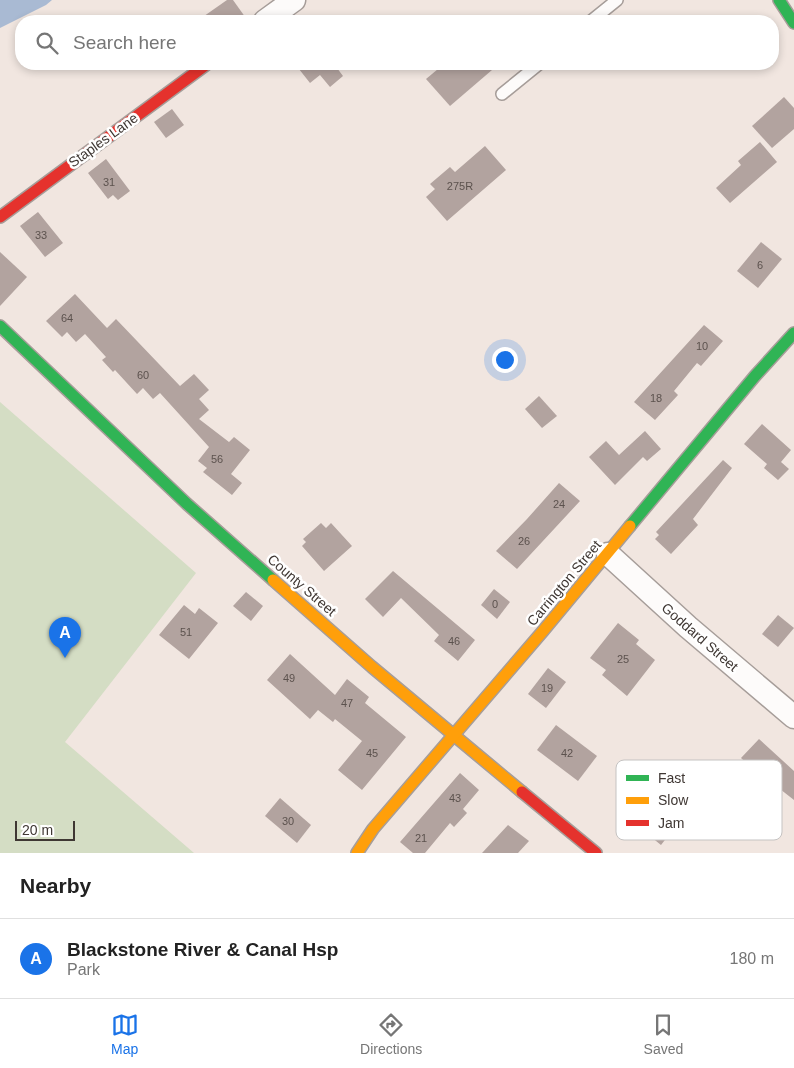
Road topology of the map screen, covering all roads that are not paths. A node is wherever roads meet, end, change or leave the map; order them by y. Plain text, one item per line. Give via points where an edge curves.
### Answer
1 (294, 0) edge
2 (617, 0) edge
3 (779, 0) edge
4 (273, 15) edge
5 (599, 15) edge
6 (794, 23) edge
7 (199, 70) edge
8 (532, 70) edge
9 (502, 94) dead end
10 (0, 217) edge
11 (0, 326) edge
12 (794, 333) edge
13 (608, 554) junction
14 (794, 717) edge
15 (453, 734) junction
16 (357, 853) edge
17 (596, 853) edge

1 - 4 street
2 - 5 lane
3 - 6 street
7 - 10 street, Staples Lane
8 - 9 lane
11 - 15 street, County Street via 187,504
12 - 13 street, Carrington Street
13 - 14 street, Goddard Street via 688,628
13 - 15 street, Carrington Street
15 - 16 street, Carrington Street via 373,829
15 - 17 street, County Street

